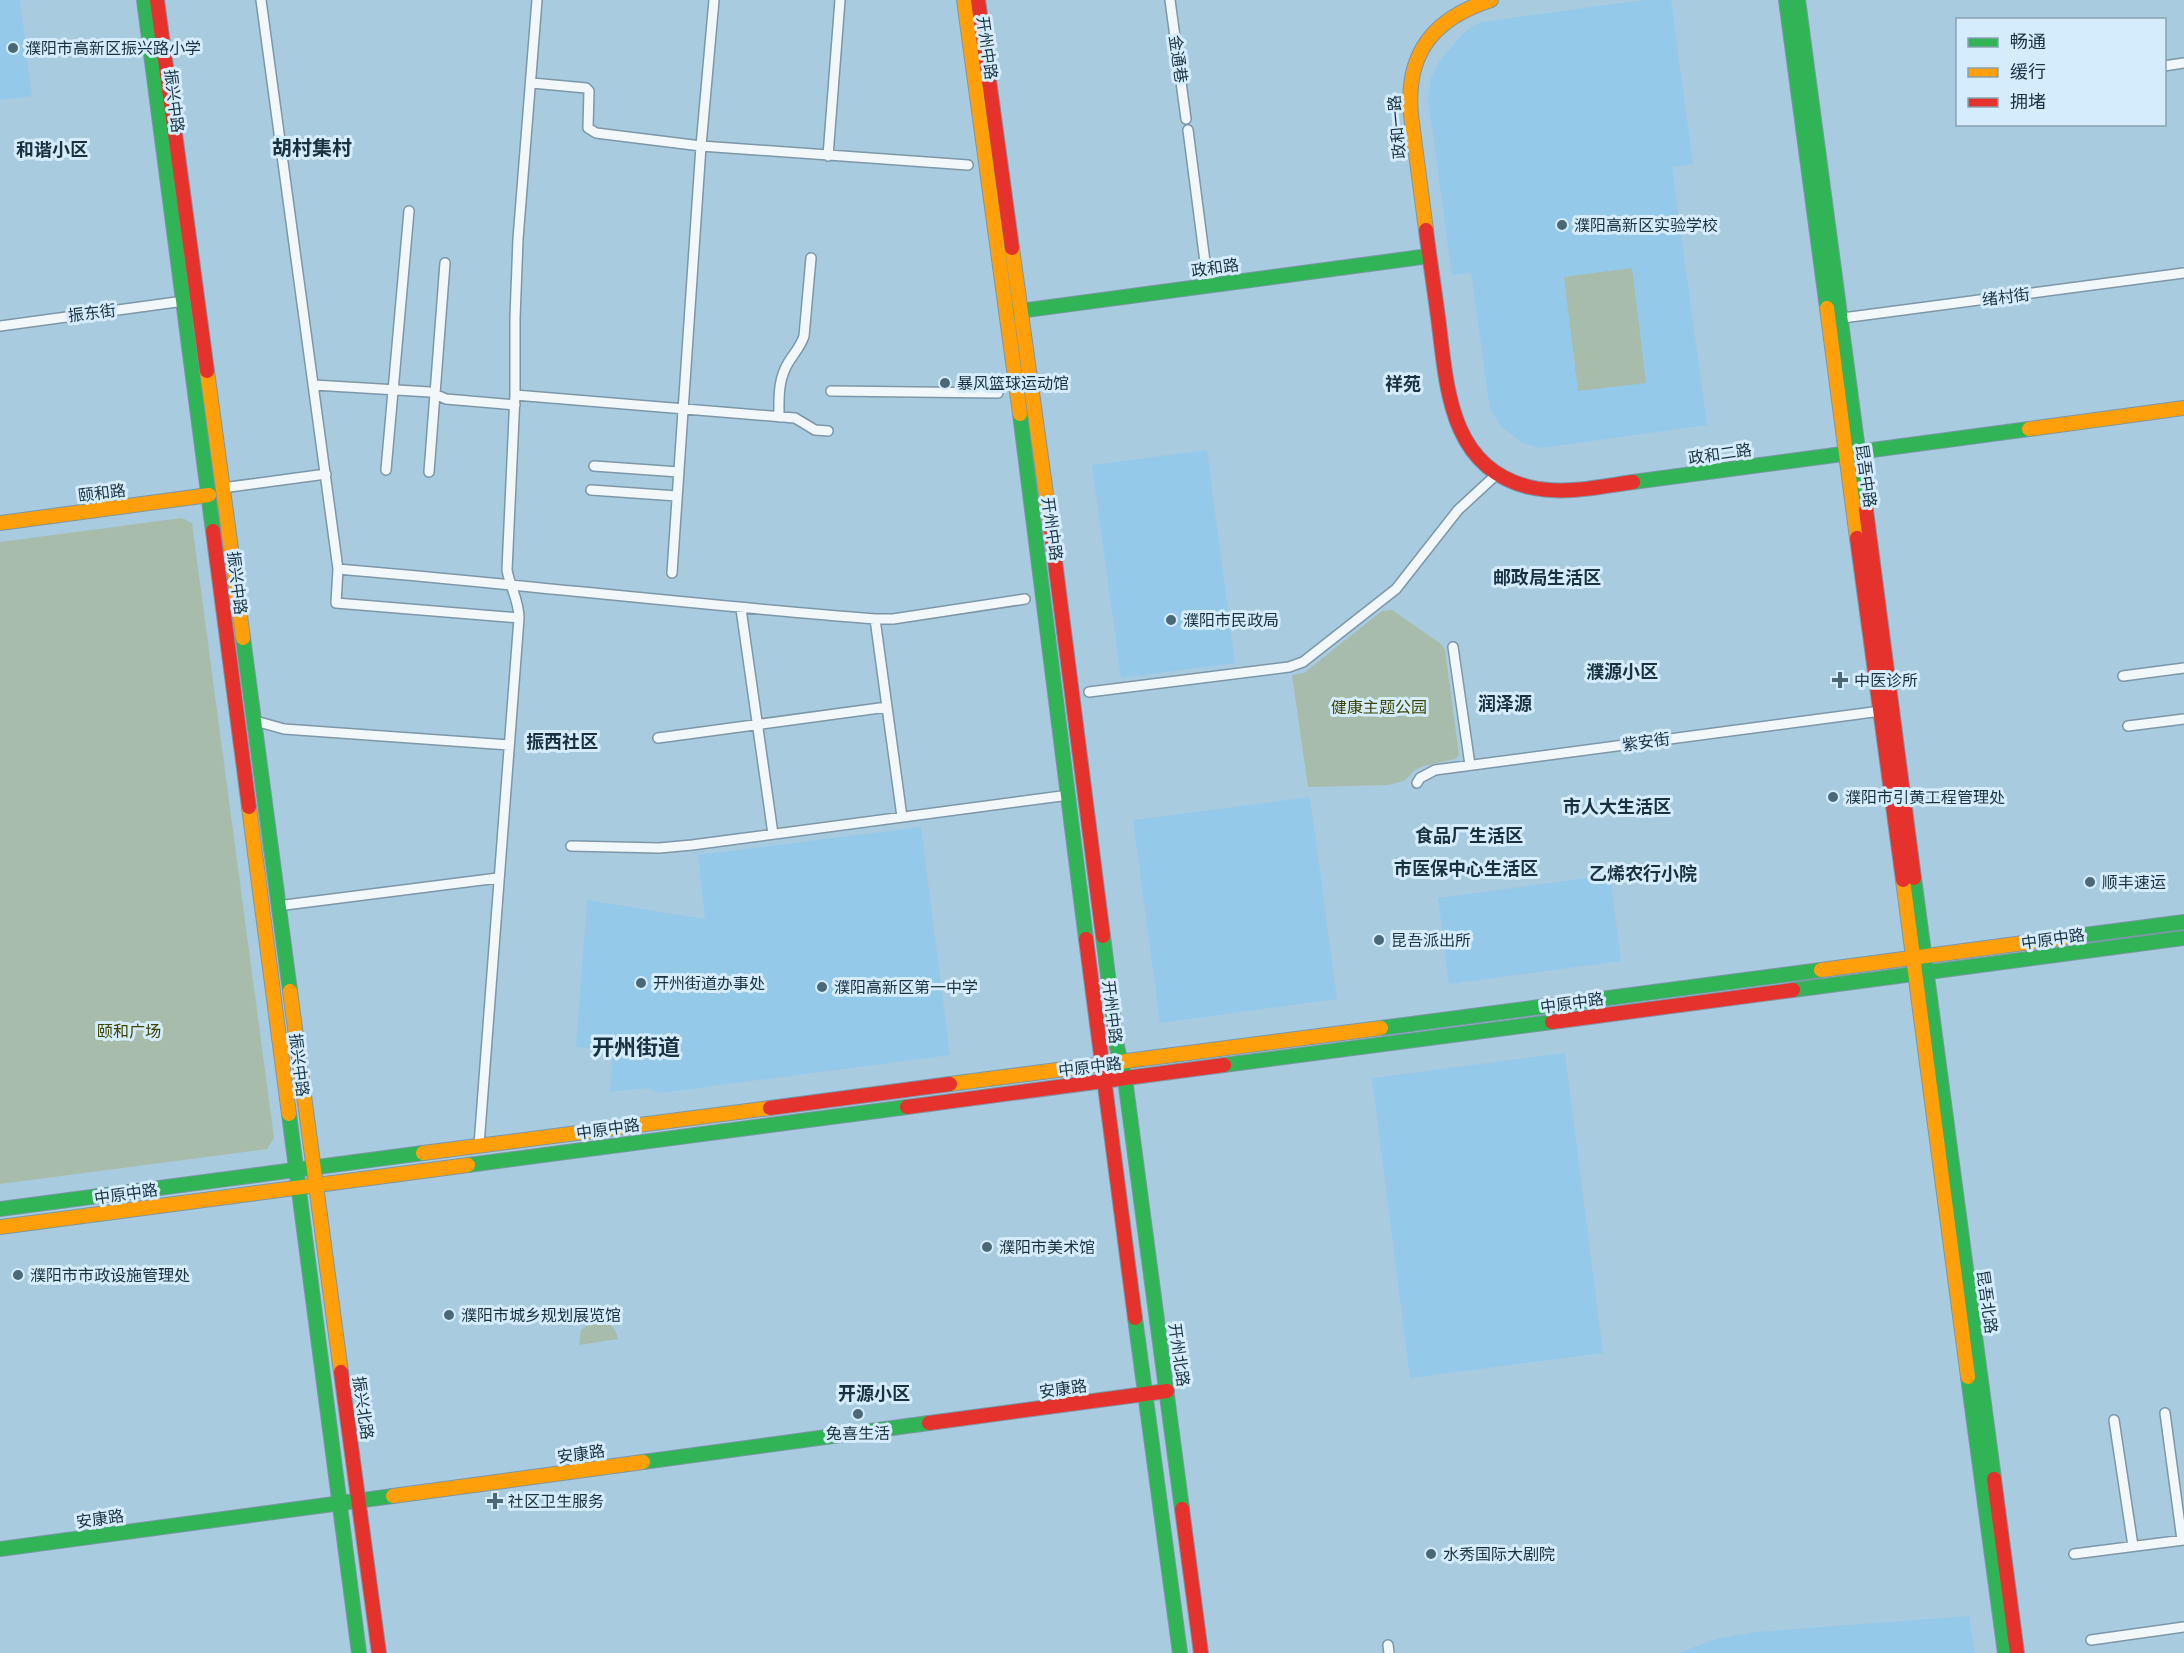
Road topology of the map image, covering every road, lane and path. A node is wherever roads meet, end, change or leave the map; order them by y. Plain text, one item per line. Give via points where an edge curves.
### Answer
1 (144, 0) edge
2 (157, 0) edge
3 (261, 0) edge
4 (537, 0) edge
5 (714, 0) edge
6 (840, 0) edge
7 (964, 0) edge
8 (978, 0) edge
9 (1170, 0) edge
10 (1491, 0) edge
11 (1786, 0) edge
12 (1798, 0) edge
13 (2184, 63) edge
14 (2166, 66) edge
15 (532, 83) junction
16 (1186, 119) dead end
17 (1188, 130) dead end
18 (701, 146) junction
19 (828, 156) junction
20 (968, 165) dead end
21 (409, 211) dead end
22 (1429, 256) junction
23 (811, 258) dead end
24 (445, 263) dead end
25 (2184, 273) edge
26 (1208, 285) junction
27 (184, 301) junction
28 (1013, 311) junction
29 (1835, 319) junction
30 (0, 326) edge
31 (314, 385) junction
32 (393, 389) junction
33 (831, 392) dead end
34 (998, 393) dead end
35 (435, 394) junction
36 (515, 400) junction
37 (2184, 408) edge
38 (684, 410) junction
39 (779, 417) junction
40 (828, 431) dead end
41 (1852, 453) junction
42 (594, 466) dead end
43 (386, 470) dead end
44 (429, 472) dead end
45 (679, 472) junction
46 (326, 474) junction
47 (1497, 474) junction
48 (591, 490) dead end
49 (215, 492) junction
50 (677, 496) junction
51 (0, 523) edge
52 (338, 569) junction
53 (672, 573) dead end
54 (509, 584) junction
55 (1025, 599) dead end
56 (741, 609) junction
57 (519, 618) junction
58 (875, 619) junction
59 (1453, 647) dead end
60 (2184, 668) edge
61 (2122, 676) dead end
62 (1089, 692) dead end
63 (887, 707) junction
64 (1881, 711) junction
65 (2184, 719) edge
66 (252, 720) junction
67 (758, 725) junction
68 (2128, 726) dead end
69 (658, 738) dead end
70 (509, 745) junction
71 (1470, 765) junction
72 (1417, 783) dead end
73 (1068, 795) junction
74 (902, 817) junction
75 (773, 834) junction
76 (571, 846) dead end
77 (498, 878) junction
78 (278, 906) junction
79 (2184, 922) edge
80 (2184, 938) edge
81 (1919, 956) junction
82 (1921, 973) junction
83 (1122, 1062) junction
84 (1102, 1064) junction
85 (1125, 1079) junction
86 (1104, 1082) junction
87 (479, 1145) junction
88 (314, 1167) junction
89 (296, 1170) junction
90 (316, 1185) junction
91 (298, 1187) junction
92 (0, 1209) edge
93 (0, 1227) edge
94 (1167, 1391) junction
95 (1146, 1394) junction
96 (2164, 1413) dead end
97 (2114, 1420) dead end
98 (359, 1501) junction
99 (339, 1503) junction
100 (2183, 1540) edge
101 (2133, 1546) junction
102 (0, 1549) edge
103 (2074, 1554) dead end
104 (2184, 1627) edge
105 (2091, 1640) dead end
106 (359, 1653) edge
107 (379, 1653) edge
108 (1180, 1653) edge
109 (1201, 1653) edge
110 (2005, 1653) edge
111 (2017, 1653) edge

1 - 27 street, 振兴中路
2 - 49 street, 振兴中路
3 - 31 street
4 - 15 street
5 - 18 street
6 - 19 street
7 - 28 street, 开州中路
8 - 28 street, 开州中路
9 - 16 street, 金通巷
10 - 22 street, 政和一路 via 1465,7 1436,29 1425,44 1411,81
11 - 29 street, 昆吾中路
12 - 29 street, 昆吾中路
13 - 14 street
15 - 18 street via 586,88 588,128 596,133
15 - 36 street via 514,318
17 - 26 street
18 - 19 street
18 - 38 street
19 - 20 street
21 - 32 street
22 - 26 street, 政和路
22 - 47 street, 政和二路 via 1453,412 1466,442
23 - 39 street via 804,336 780,382
24 - 35 street
25 - 29 street, 绪村街
26 - 28 street, 政和路
27 - 30 street, 振东街
27 - 49 street, 振兴中路
28 - 73 street, 开州中路
28 - 83 street, 开州中路 via 1057,575
29 - 41 street, 昆吾中路
31 - 32 street
31 - 46 street
32 - 35 street
32 - 43 street
33 - 34 street
35 - 36 street via 446,399
35 - 44 street
36 - 38 street
36 - 54 street
37 - 41 street, 政和二路
38 - 39 street
38 - 45 street
39 - 40 street via 795,418 815,430
41 - 47 street, 政和二路 via 1569,491 1523,486
41 - 64 street, 昆吾中路
41 - 81 street, 昆吾中路
42 - 45 street
45 - 50 street
46 - 49 street
46 - 52 street
47 - 62 street via 1458,510 1396,589 1303,662 1289,667
48 - 50 street
49 - 51 street, 颐和路
49 - 66 street, 振兴中路
49 - 89 street, 振兴中路
50 - 53 street
52 - 54 street
52 - 57 street via 336,603
54 - 56 street
54 - 57 street via 519,607
55 - 58 street
56 - 58 street
56 - 67 street
57 - 70 street
58 - 63 street
59 - 71 street
60 - 61 street
63 - 67 street
63 - 74 street
64 - 71 street, 紫安街
64 - 81 street, 昆吾中路
65 - 68 street
66 - 70 street via 284,729
66 - 78 street, 振兴中路
67 - 69 street
67 - 75 street
70 - 77 street
71 - 72 street, 紫安街 via 1435,770
73 - 74 street
73 - 84 street, 开州中路
74 - 75 street
75 - 76 street via 659,848
77 - 78 street
77 - 87 street
78 - 88 street, 振兴中路
79 - 81 street, 中原中路
80 - 82 street, 中原中路
81 - 82 street, 昆吾北路
81 - 83 street, 中原中路
82 - 85 street, 中原中路
82 - 110 street, 昆吾北路
82 - 111 street, 昆吾北路
83 - 84 street, 中原中路
83 - 85 street, 开州北路
84 - 86 street
84 - 87 street, 中原中路
85 - 86 street, 中原中路
85 - 94 street, 开州北路
86 - 90 street, 中原中路
86 - 95 street
87 - 88 street, 中原中路
88 - 89 street, 中原中路
88 - 90 street, 振兴北路
89 - 91 street
89 - 92 street, 中原中路
90 - 91 street, 中原中路
90 - 98 street, 振兴北路
91 - 93 street, 中原中路
91 - 99 street
94 - 95 street, 安康路
94 - 109 street, 开州北路
95 - 98 street, 安康路
95 - 108 street
96 - 100 street
97 - 101 street
98 - 99 street, 安康路
98 - 107 street, 振兴北路
99 - 102 street, 安康路
99 - 106 street
100 - 101 street
101 - 103 street
104 - 105 street

